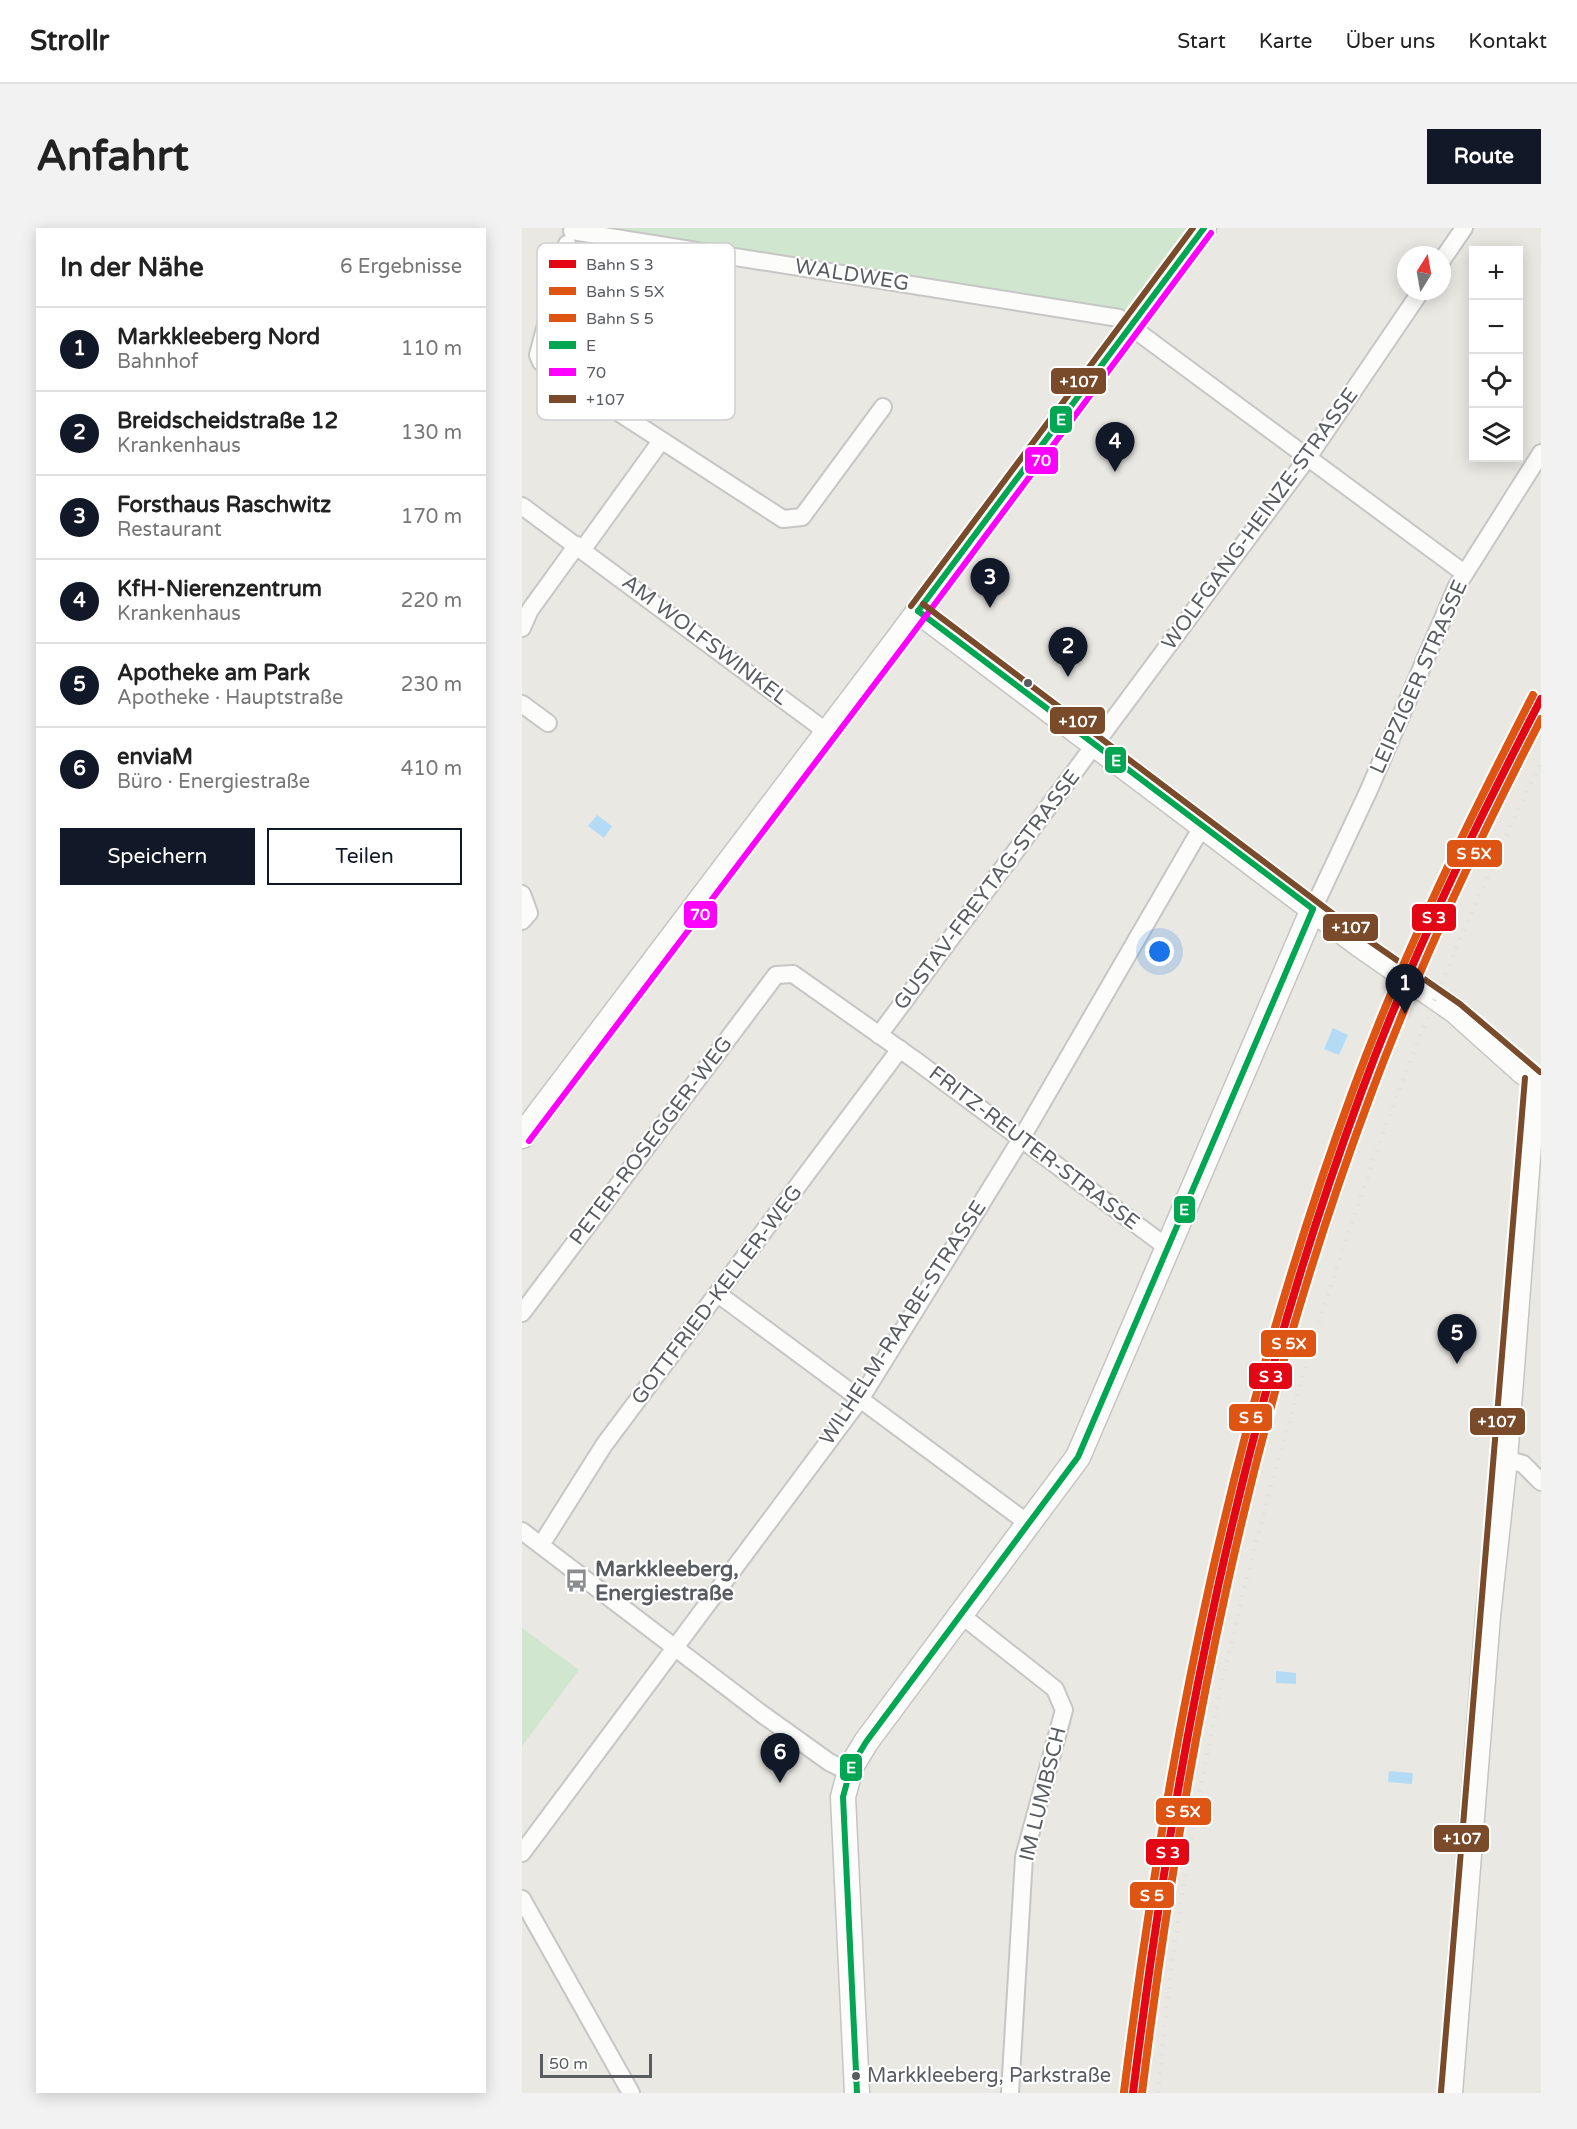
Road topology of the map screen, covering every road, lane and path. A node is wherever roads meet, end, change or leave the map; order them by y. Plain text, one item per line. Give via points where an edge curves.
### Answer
1 (1204, 228) edge
2 (1464, 228) edge
3 (568, 243) edge
4 (605, 243) edge
5 (1451, 247) edge
6 (735, 261) edge
7 (1415, 300) edge
8 (1130, 326) junction
9 (883, 407) dead end
10 (629, 420) edge
11 (661, 441) junction
12 (1541, 453) edge
13 (1309, 456) junction
14 (522, 506) edge
15 (580, 547) junction
16 (1464, 573) junction
17 (918, 611) junction
18 (522, 628) edge
19 (522, 704) edge
20 (548, 723) dead end
21 (827, 732) junction
22 (1095, 744) junction
23 (1203, 825) junction
24 (522, 894) edge
25 (1313, 909) junction
26 (522, 921) edge
27 (783, 972) joint
28 (879, 1035) junction
29 (900, 1049) junction
30 (1539, 1077) edge
31 (1541, 1113) edge
32 (1528, 1134) junction
33 (522, 1135) edge
34 (1021, 1139) junction
35 (1533, 1184) edge
36 (1168, 1248) junction
37 (718, 1294) junction
38 (522, 1313) edge
39 (861, 1398) junction
40 (1505, 1459) junction
41 (1541, 1482) edge
42 (1029, 1524) junction
43 (522, 1531) edge
44 (541, 1545) junction
45 (961, 1615) junction
46 (676, 1647) junction
47 (849, 1773) junction
48 (522, 1853) edge
49 (522, 1899) edge
50 (631, 2093) edge
51 (857, 2093) edge
52 (1010, 2093) edge
53 (1450, 2093) edge

1 - 8 main road
2 - 5 street
3 - 4 street, WALDWEG via 569,238
6 - 8 street, WALDWEG via 994,297 1119,318
7 - 13 street, WOLFGANG-HEINZE-STRASSE
8 - 13 street, WALDWEG
8 - 17 main road
9 - 11 street via 802,517 783,519
10 - 11 street, WALDWEG
11 - 15 street
12 - 16 street, LEIPZIGER STRASSE
13 - 16 street, WALDWEG
13 - 22 street, WOLFGANG-HEINZE-STRASSE
14 - 15 street, AM WOLFSWINKEL
15 - 18 street via 530,610
15 - 21 street, AM WOLFSWINKEL
16 - 25 street, LEIPZIGER STRASSE
17 - 21 main road
17 - 22 main road
19 - 20 street
21 - 33 main road
22 - 23 main road
22 - 28 street, GUSTAV-FREYTAG-STRASSE
23 - 25 main road
23 - 34 street, WILHELM-RAABE-STRASSE
24 - 26 street via 529,913
25 - 30 main road via 1460,1015 1522,1072
25 - 36 main road
27 - 28 street, FRITZ-REUTER-STRASSE via 793,974
27 - 38 street, PETER-ROSEGGER-WEG via 776,975
28 - 29 street, FRITZ-REUTER-STRASSE
29 - 34 street, FRITZ-REUTER-STRASSE
29 - 37 street, GOTTFRIED-KELLER-WEG
30 - 32 main road
31 - 32 main road
32 - 35 main road
34 - 36 street, FRITZ-REUTER-STRASSE
34 - 39 street, WILHELM-RAABE-STRASSE
35 - 40 main road
36 - 42 main road via 1085,1442 1071,1468
37 - 39 street
37 - 44 street, GOTTFRIED-KELLER-WEG via 604,1445
39 - 42 street
39 - 46 street, WILHELM-RAABE-STRASSE
40 - 41 street via 1523,1464
40 - 53 main road via 1488,1616
42 - 45 main road
43 - 44 street
44 - 46 street
45 - 47 main road via 861,1749
45 - 52 street, IM LUMBSCH via 1055,1689 1064,1710 1024,1857
46 - 47 street via 762,1714
46 - 48 street, WILHELM-RAABE-STRASSE
47 - 51 main road via 843,1797
49 - 50 street

